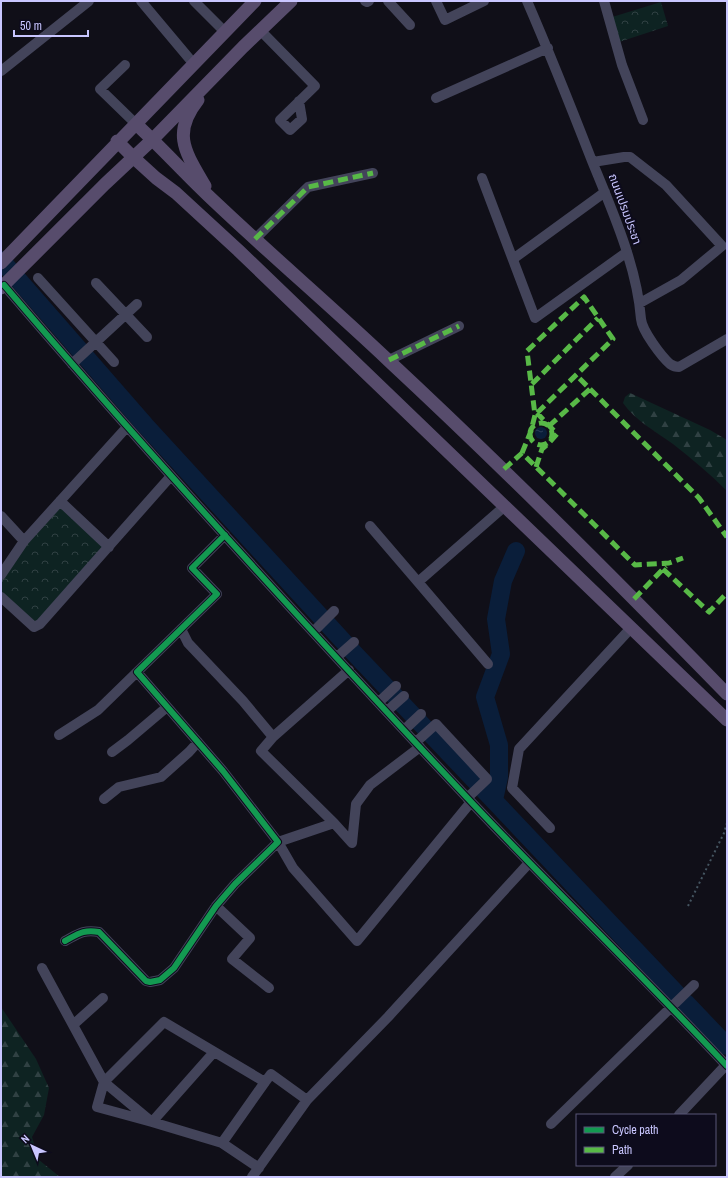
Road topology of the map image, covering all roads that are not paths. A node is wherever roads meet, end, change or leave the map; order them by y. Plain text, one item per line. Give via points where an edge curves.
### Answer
1 (89, 1) edge
2 (141, 1) edge
3 (194, 1) edge
4 (254, 1) edge
5 (290, 1) edge
6 (388, 1) edge
7 (436, 1) edge
8 (484, 1) edge
9 (527, 1) edge
10 (604, 1) edge
11 (410, 25) dead end
12 (260, 30) junction
13 (225, 32) junction
14 (243, 46) junction
15 (548, 48) junction
16 (194, 64) junction
17 (125, 65) dead end
18 (1, 71) edge
19 (436, 98) dead end
20 (300, 101) dead end
21 (643, 120) dead end
22 (136, 124) junction
23 (153, 139) junction
24 (118, 141) junction
25 (134, 158) junction
26 (593, 162) junction
27 (373, 172) dead end
28 (156, 178) junction
29 (482, 178) dead end
30 (105, 184) junction
31 (605, 192) junction
32 (214, 201) junction
33 (255, 239) junction
34 (627, 252) junction
35 (5, 258) edge
36 (513, 259) junction
37 (38, 278) dead end
38 (96, 283) dead end
39 (4, 284) edge
40 (640, 303) junction
41 (137, 304) dead end
42 (126, 314) junction
43 (459, 326) dead end
44 (147, 337) dead end
45 (727, 339) edge
46 (93, 345) junction
47 (389, 360) junction
48 (74, 362) junction
49 (114, 362) dead end
50 (127, 427) junction
51 (171, 476) junction
52 (60, 501) junction
53 (504, 506) junction
54 (1, 516) edge
55 (370, 526) dead end
56 (225, 535) junction
57 (24, 541) junction
58 (109, 547) junction
59 (1, 575) edge
60 (418, 582) junction
61 (1, 597) edge
62 (334, 611) dead end
63 (181, 628) junction
64 (316, 628) junction
65 (631, 628) junction
66 (354, 642) dead end
67 (337, 658) junction
68 (488, 664) dead end
69 (349, 670) junction
70 (137, 672) junction
71 (396, 686) dead end
72 (727, 694) edge
73 (404, 696) dead end
74 (379, 702) junction
75 (167, 707) junction
76 (387, 711) junction
77 (421, 714) dead end
78 (727, 721) edge
79 (404, 729) junction
80 (58, 735) dead end
81 (273, 737) junction
82 (198, 742) junction
83 (417, 743) junction
84 (112, 752) dead end
85 (104, 799) dead end
86 (469, 799) junction
87 (334, 823) junction
88 (550, 828) dead end
89 (278, 842) junction
90 (529, 863) junction
91 (216, 906) junction
92 (65, 941) dead end
93 (42, 968) dead end
94 (694, 985) dead end
95 (269, 988) dead end
96 (103, 998) dead end
97 (671, 1006) junction
98 (73, 1025) junction
99 (214, 1052) junction
100 (727, 1066) edge
101 (104, 1082) junction
102 (265, 1082) junction
103 (307, 1100) junction
104 (680, 1114) edge
105 (152, 1122) junction
106 (551, 1124) dead end
107 (222, 1144) junction
108 (627, 1166) edge
109 (259, 1168) junction
110 (252, 1177) edge
111 (615, 1177) edge

1 - 18 street
2 - 16 street
3 - 13 street
4 - 13 main road
5 - 12 main road
6 - 11 street
7 - 8 street via 446,20
9 - 15 street, ถนนเปรมประชา
10 - 21 street via 622,64
12 - 14 main road
12 - 20 street via 315,86
13 - 16 main road
14 - 23 main road
14 - 32 main road via 193,107 183,130 184,146 189,159
15 - 19 street
15 - 26 street, ถนนเปรมประชา
16 - 22 main road
17 - 22 street via 100,89
22 - 23 main road
22 - 24 main road
23 - 25 main road
23 - 32 main road
24 - 25 main road
24 - 35 main road
25 - 28 main road
25 - 30 main road
26 - 31 street, ถนนเปรมประชา
26 - 40 street via 630,157 666,185 722,246 681,280
27 - 33 street via 308,187
28 - 30 main road via 144,171 130,170
28 - 53 main road via 238,250
29 - 36 street
30 - 39 main road
31 - 34 street, ถนนเปรมประชา
31 - 36 street
32 - 33 main road
33 - 47 main road
34 - 36 street via 535,318
34 - 40 street, ถนนเปรมประชา
37 - 46 street
38 - 42 street
39 - 48 street
40 - 45 street, ถนนเปรมประชา via 641,323 671,366 679,367
41 - 42 street
42 - 44 street
42 - 46 street
43 - 47 street
46 - 48 street
46 - 49 street
47 - 72 main road via 534,500
48 - 50 street
50 - 51 street
50 - 52 street
51 - 56 street
51 - 58 street
52 - 57 street
52 - 58 street
53 - 60 street
53 - 65 main road
54 - 57 street
55 - 60 street
56 - 63 street via 192,568 217,594
56 - 64 street
57 - 59 street
58 - 61 street via 34,628
60 - 68 street
62 - 64 street
63 - 70 street
63 - 81 street via 188,643
64 - 67 street
65 - 78 main road
65 - 88 street via 519,748 512,788
66 - 67 street
67 - 69 street
69 - 74 street
69 - 81 street
70 - 75 street
70 - 80 street via 98,710
71 - 74 street
73 - 76 street
74 - 76 street
75 - 82 street
75 - 84 street
76 - 79 street
77 - 79 street
79 - 83 street
81 - 87 street via 261,751
82 - 85 street via 161,777 119,787
82 - 89 street
83 - 86 street
83 - 86 street via 436,724 487,779
83 - 87 street via 370,785 356,804 352,843
86 - 89 street via 357,940 293,868
86 - 90 street
87 - 89 street
89 - 91 street
90 - 97 street
90 - 103 street via 388,1017
91 - 92 street via 174,968 163,978 155,981 146,981 99,932 82,932
91 - 95 street via 250,938 232,959
93 - 98 street
94 - 97 street
96 - 98 street
97 - 100 street
97 - 106 street
98 - 101 street
99 - 101 street via 164,1022
99 - 102 street
99 - 105 street
100 - 104 street
101 - 105 street
101 - 105 street via 97,1107
102 - 103 street via 271,1074
102 - 107 street
103 - 109 street
105 - 107 street
107 - 109 street
108 - 111 street
109 - 110 street

